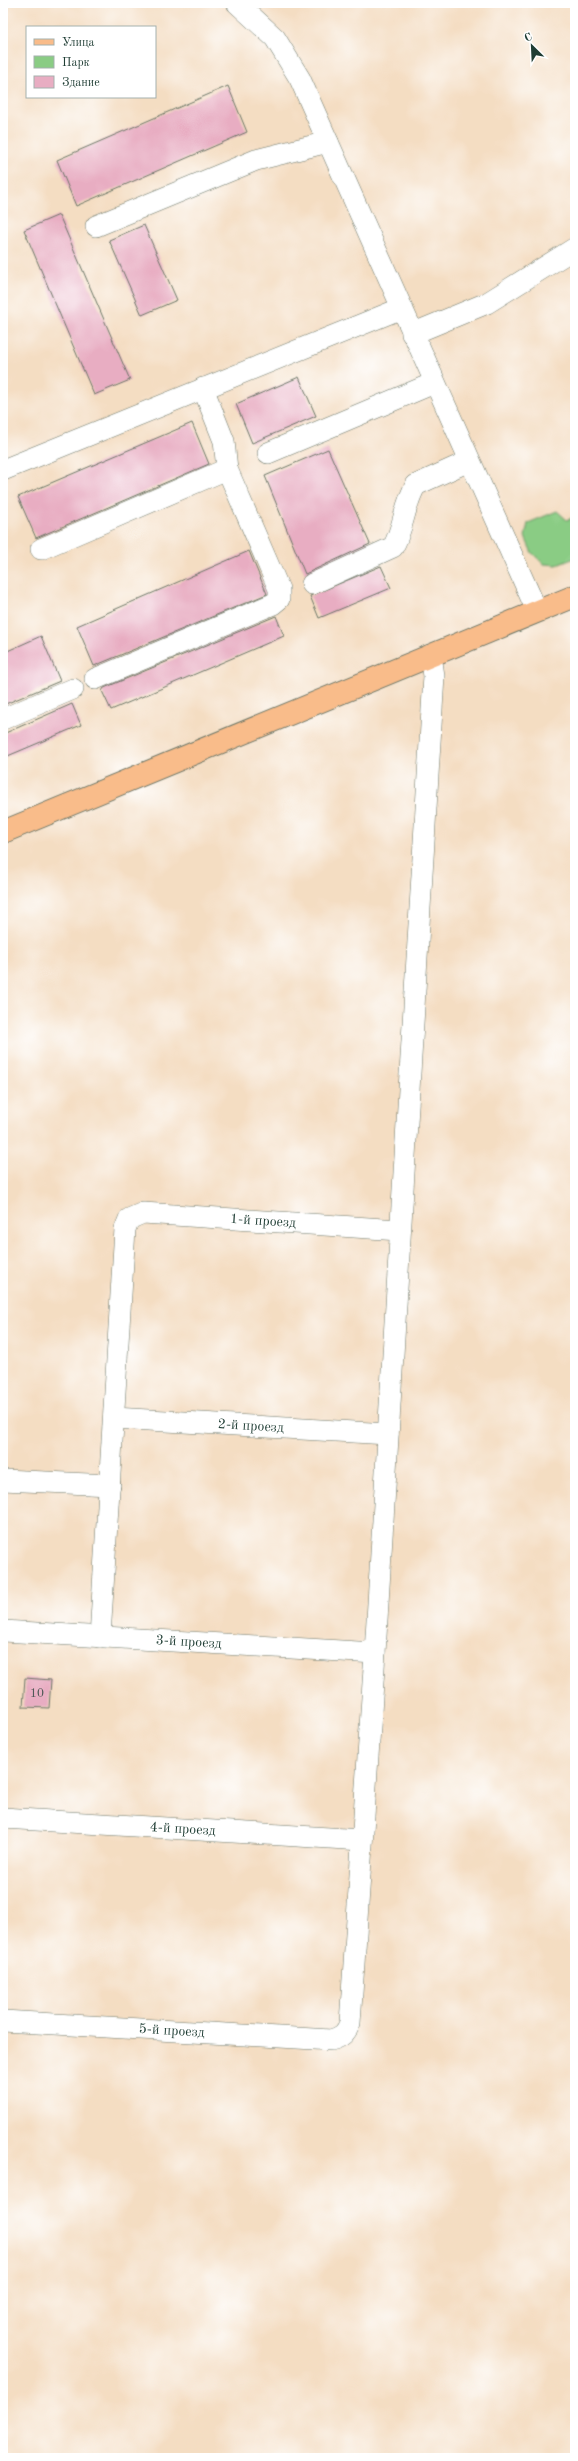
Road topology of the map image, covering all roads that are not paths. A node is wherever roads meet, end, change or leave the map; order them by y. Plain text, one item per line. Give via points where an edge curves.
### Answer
1 (237, 3) edge
2 (328, 142) junction
3 (96, 226) dead end
4 (575, 248) edge
5 (402, 308) junction
6 (412, 334) junction
7 (434, 383) junction
8 (203, 388) junction
9 (268, 453) dead end
10 (469, 461) junction
11 (226, 469) junction
12 (3, 470) edge
13 (41, 549) dead end
14 (312, 584) dead end
15 (575, 596) edge
16 (537, 611) junction
17 (431, 655) junction
18 (96, 679) dead end
19 (73, 689) dead end
20 (3, 719) edge
21 (3, 832) edge
22 (399, 1230) junction
23 (114, 1418) junction
24 (388, 1434) junction
25 (3, 1480) edge
26 (110, 1485) junction
27 (3, 1631) edge
28 (100, 1637) junction
29 (375, 1653) junction
30 (3, 1818) edge
31 (362, 1840) junction
32 (3, 2021) edge

1 - 2 street via 275,38 300,79
2 - 3 street via 256,160
2 - 5 street
4 - 6 street via 488,303
5 - 6 street
5 - 8 street
6 - 7 street
7 - 9 street
7 - 10 street
8 - 11 street via 224,441
8 - 12 street
10 - 14 street via 416,485 411,492 393,547
10 - 16 street
11 - 13 street
11 - 18 street via 279,589 279,599 273,604
15 - 16 main road
16 - 17 main road
17 - 21 main road
17 - 22 street via 434,676
19 - 20 street
22 - 23 street, 1-й проезд via 143,1213 129,1219 125,1229
22 - 24 street
23 - 24 street, 2-й проезд
23 - 26 street
24 - 29 street
25 - 26 street
26 - 28 street
27 - 28 street, 3-й проезд
28 - 29 street, 3-й проезд
29 - 31 street
30 - 31 street, 4-й проезд
31 - 32 street, 5-й проезд via 350,2023 346,2032 339,2038 331,2040

